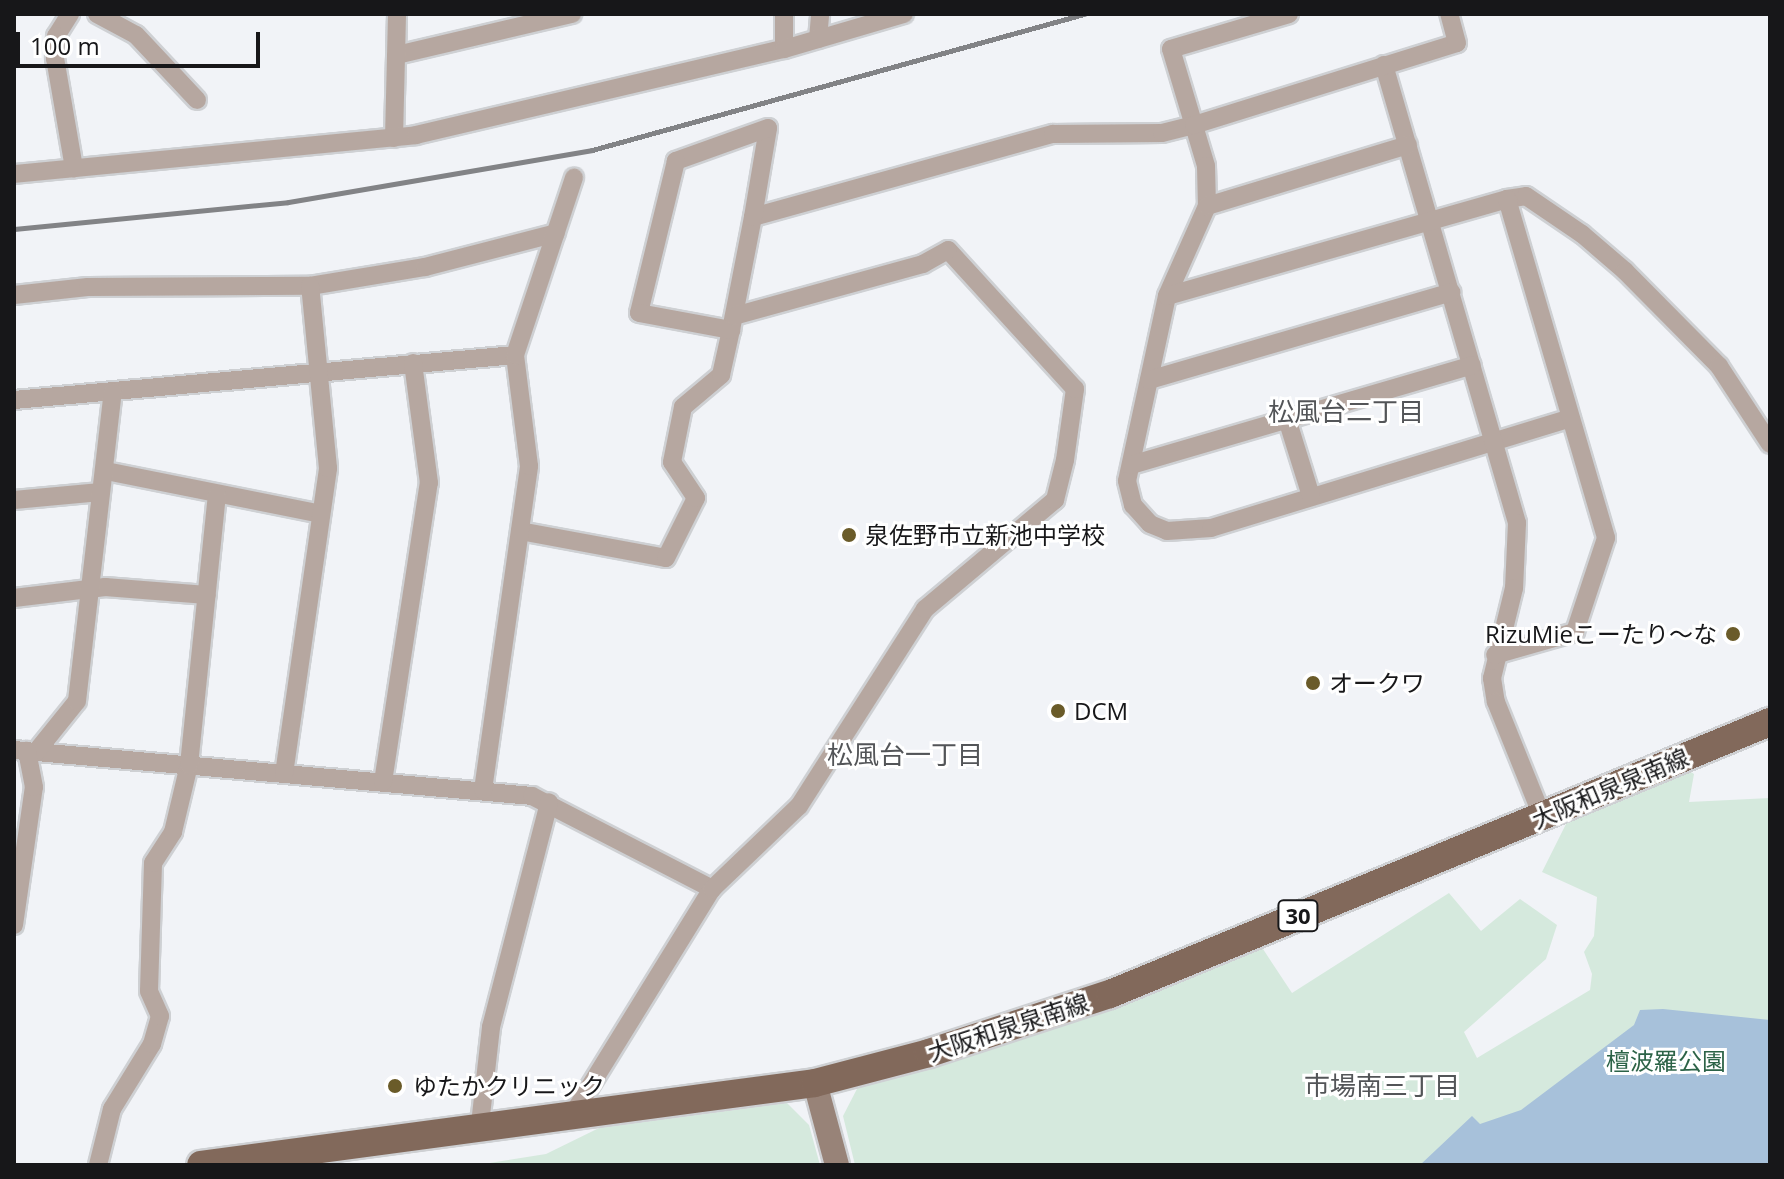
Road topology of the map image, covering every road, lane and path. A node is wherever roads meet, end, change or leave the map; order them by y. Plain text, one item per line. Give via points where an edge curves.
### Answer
1 (70, 14) edge
2 (97, 14) edge
3 (397, 14) edge
4 (572, 14) edge
5 (784, 14) edge
6 (820, 14) edge
7 (904, 14) edge
8 (1289, 14) edge
9 (1449, 14) edge
10 (818, 39) junction
11 (784, 49) junction
12 (397, 55) junction
13 (1384, 65) junction
14 (197, 100) dead end
15 (1194, 125) junction
16 (394, 138) junction
17 (1408, 145) junction
18 (74, 168) junction
19 (14, 174) edge
20 (574, 178) dead end
21 (1507, 199) junction
22 (1207, 206) junction
23 (753, 217) junction
24 (1430, 219) junction
25 (556, 233) junction
26 (310, 286) junction
27 (1451, 292) junction
28 (14, 295) edge
29 (1167, 296) junction
30 (733, 323) junction
31 (515, 355) junction
32 (413, 363) junction
33 (1472, 365) junction
34 (321, 370) junction
35 (1149, 380) junction
36 (113, 392) junction
37 (14, 400) edge
38 (1571, 418) junction
39 (1287, 419) junction
40 (1495, 441) junction
41 (1770, 444) edge
42 (1131, 465) junction
43 (106, 471) junction
44 (101, 492) junction
45 (217, 495) junction
46 (1311, 496) junction
47 (14, 500) edge
48 (321, 514) junction
49 (520, 531) junction
50 (89, 591) junction
51 (207, 595) junction
52 (14, 598) edge
53 (1495, 655) junction
54 (1770, 722) edge
55 (26, 751) edge
56 (189, 765) junction
57 (284, 774) junction
58 (383, 782) junction
59 (483, 790) junction
60 (549, 802) junction
61 (1542, 816) junction
62 (712, 889) junction
63 (14, 925) edge
64 (815, 1083) junction
65 (571, 1117) junction
66 (480, 1124) junction
67 (98, 1165) edge
68 (201, 1165) edge
69 (837, 1165) edge

1 - 18 street via 56,36 55,58
2 - 14 street via 136,35
3 - 12 street
4 - 12 street
5 - 11 street
6 - 10 street
7 - 10 street
8 - 15 street via 1171,49
9 - 13 street via 1457,43
10 - 11 street
11 - 16 street
12 - 16 street
13 - 15 street
13 - 17 street
15 - 22 street via 1206,166
15 - 23 street via 1162,133 1053,134
16 - 18 street
17 - 22 street
17 - 24 street
18 - 19 street
20 - 25 street
21 - 24 street
21 - 38 street
21 - 41 street via 1526,196 1625,271 1719,366
22 - 29 street
23 - 30 street
23 - 30 street via 768,128 676,161 639,313
24 - 27 street
24 - 29 street
25 - 26 street via 425,267
25 - 31 street
26 - 28 street via 130,286
26 - 34 street
27 - 33 street
27 - 35 street
29 - 35 street
30 - 49 street via 721,375 683,407 672,462 696,498 666,558
30 - 62 street via 923,264 948,250 1075,389 1055,500 925,609 799,806
31 - 32 street
31 - 49 street via 529,466
32 - 34 street
32 - 58 street via 429,483
33 - 39 street
33 - 40 street
34 - 36 street
34 - 48 street via 328,468
35 - 42 street
36 - 37 street
36 - 43 street
38 - 40 street
38 - 53 street via 1606,538 1575,632
39 - 42 street
39 - 46 street
40 - 46 street
40 - 53 street via 1517,523 1519,556
42 - 46 street via 1127,481 1133,505 1150,524 1167,531 1211,528
43 - 44 street
43 - 45 street
44 - 47 street
44 - 50 street
45 - 48 street
45 - 51 street
48 - 57 street
49 - 59 street
50 - 51 street via 105,587
50 - 52 street
50 - 55 street via 77,701
51 - 56 street
53 - 61 street via 1496,702
54 - 61 main road, 大阪和泉泉南線 / 30
55 - 56 street
55 - 63 street via 34,787
56 - 57 street
56 - 67 street via 173,832 153,863 149,991 160,1016 152,1044 112,1109
57 - 58 street
58 - 59 street
59 - 60 street
60 - 62 street
60 - 66 street via 491,1027
61 - 64 main road, 大阪和泉泉南線 / 30 via 1022,1026
62 - 65 street
64 - 65 main road, 大阪和泉泉南線 / 30
64 - 69 street
65 - 66 main road, 大阪和泉泉南線 / 30
66 - 68 main road, 大阪和泉泉南線 / 30

